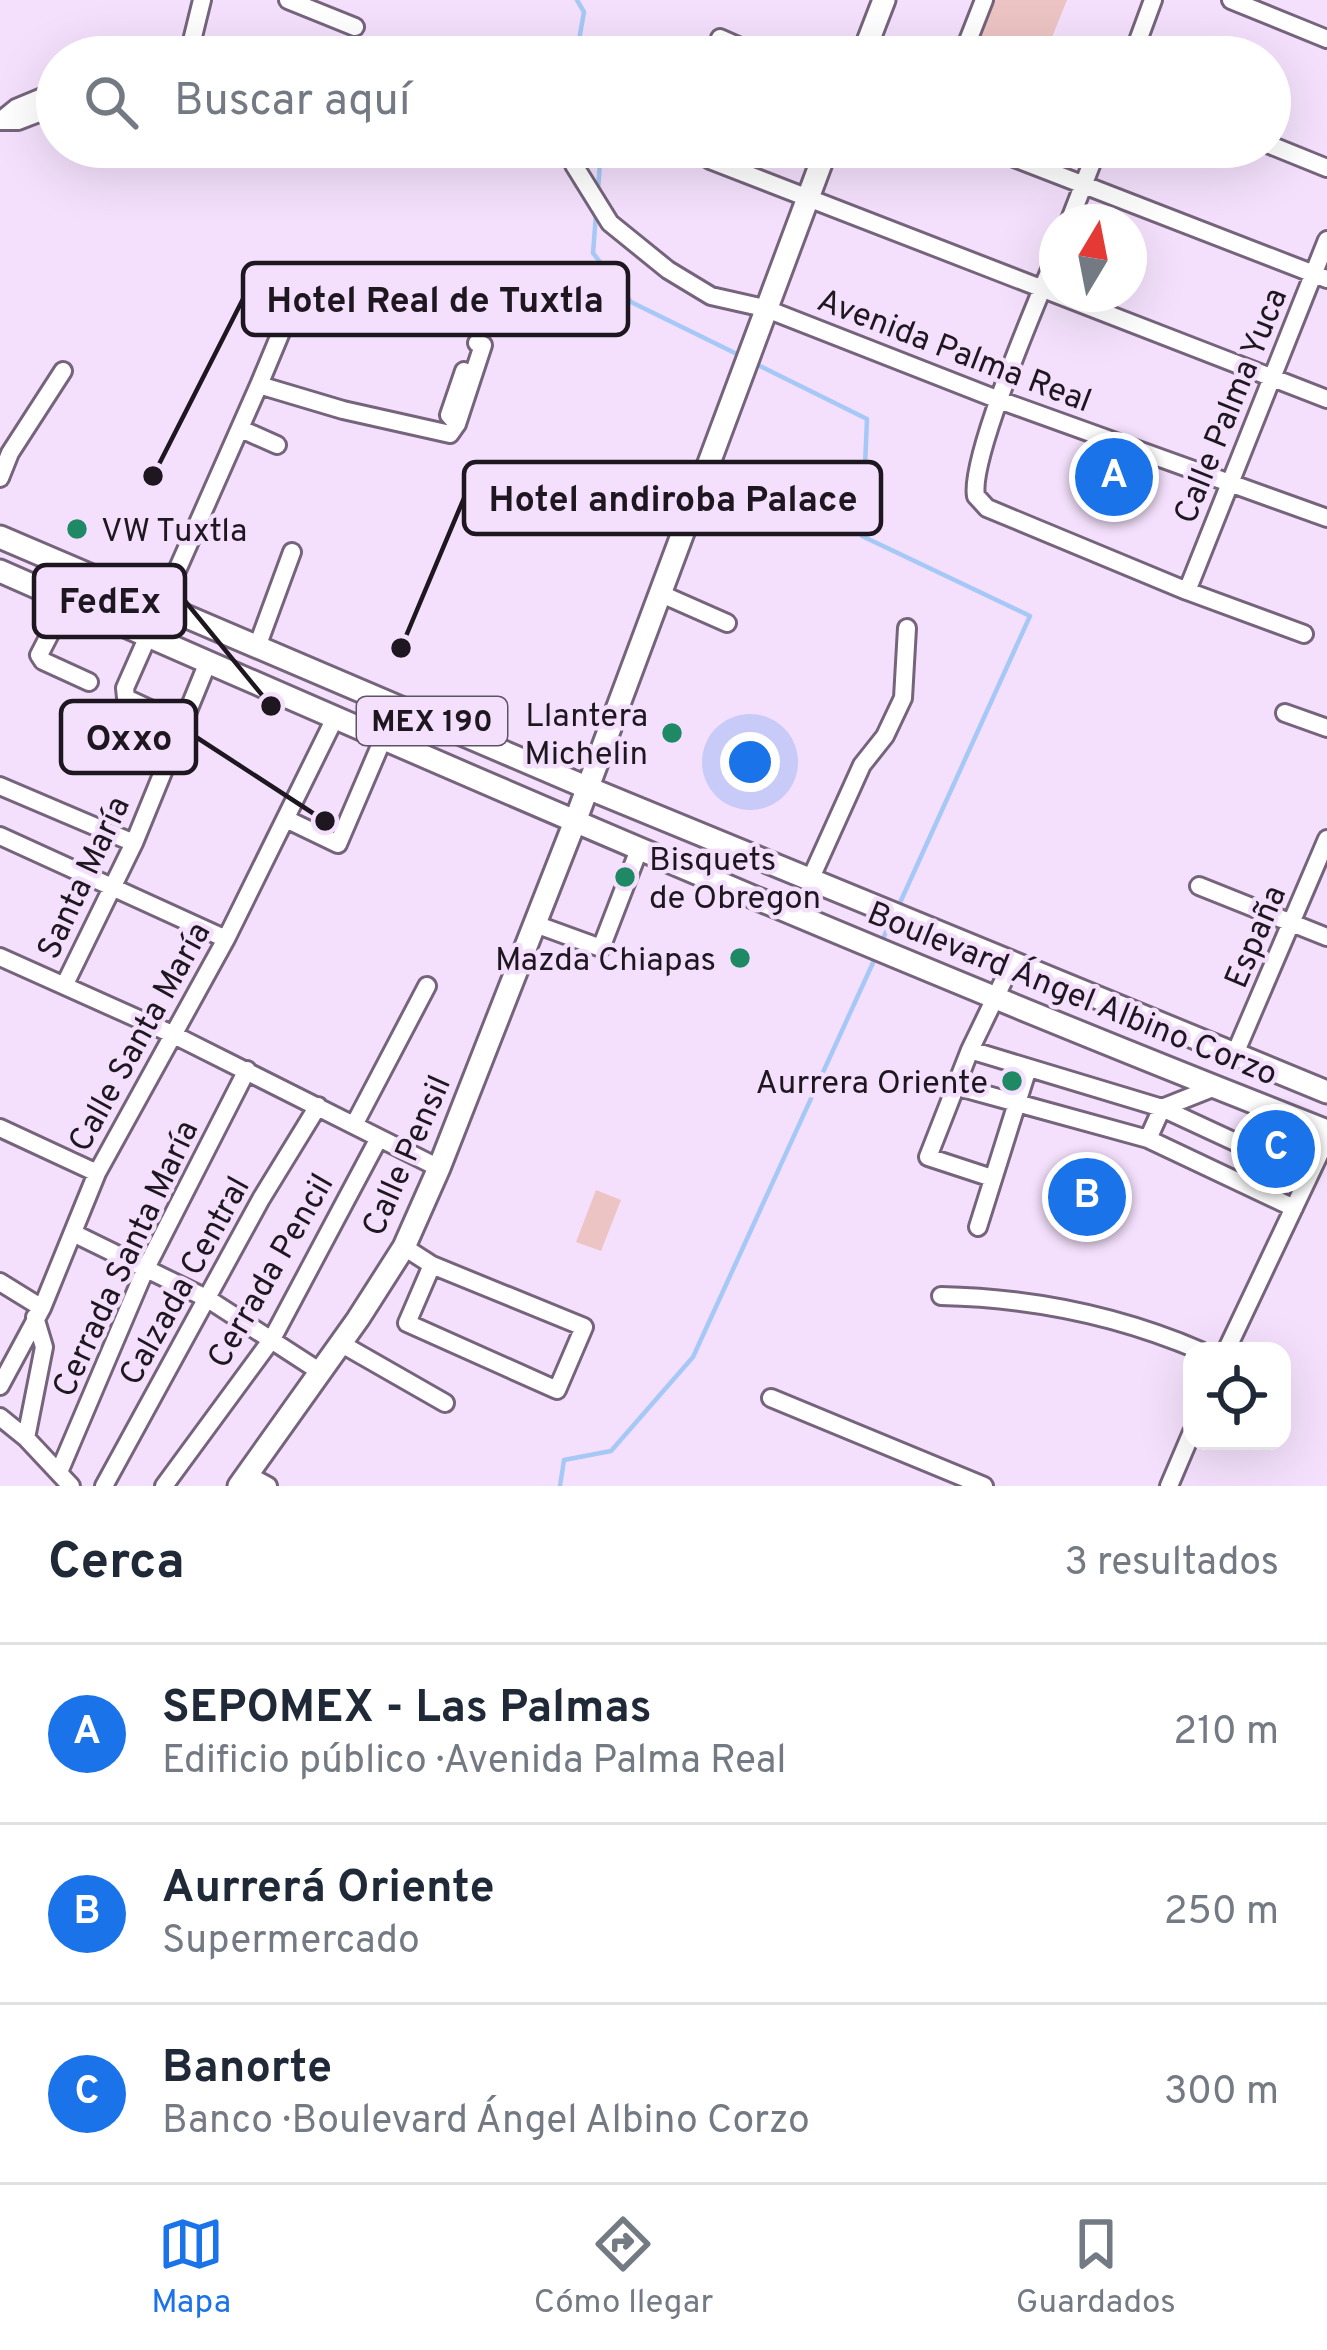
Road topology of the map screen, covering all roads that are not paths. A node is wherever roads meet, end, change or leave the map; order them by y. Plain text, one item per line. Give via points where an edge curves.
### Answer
1 (202, 0) edge
2 (288, 0) edge
3 (884, 0) edge
4 (985, 0) edge
5 (1154, 0) edge
6 (1231, 0) edge
7 (355, 27) dead end
8 (193, 36) edge
9 (870, 36) edge
10 (970, 36) edge
11 (1140, 36) edge
12 (1327, 39) edge
13 (36, 100) edge
14 (36, 114) edge
15 (0, 121) edge
16 (1291, 153) edge
17 (576, 168) edge
18 (732, 168) edge
19 (819, 168) edge
20 (1042, 168) edge
21 (1090, 168) edge
22 (1327, 168) edge
23 (1084, 184) junction
24 (808, 196) junction
25 (1076, 204) edge
26 (1327, 240) edge
27 (1320, 276) edge
28 (1039, 288) edge
29 (1039, 297) edge
30 (764, 308) junction
31 (286, 310) dead end
32 (1102, 312) edge
33 (63, 371) dead end
34 (1274, 378) junction
35 (259, 385) junction
36 (1327, 399) edge
37 (999, 400) junction
38 (457, 424) dead end
39 (242, 430) junction
40 (277, 445) dead end
41 (0, 478) edge
42 (1232, 482) junction
43 (1327, 518) edge
44 (0, 536) edge
45 (292, 552) dead end
46 (0, 571) edge
47 (1186, 591) junction
48 (659, 593) junction
49 (67, 601) junction
50 (163, 606) junction
51 (727, 623) dead end
52 (907, 628) dead end
53 (1304, 634) dead end
54 (149, 636) junction
55 (257, 646) junction
56 (208, 662) junction
57 (89, 682) dead end
58 (1285, 713) dead end
59 (335, 718) junction
60 (182, 724) junction
61 (1327, 728) edge
62 (383, 739) junction
63 (0, 786) edge
64 (588, 788) junction
65 (286, 819) junction
66 (576, 819) junction
67 (0, 836) edge
68 (1327, 838) edge
69 (134, 843) junction
70 (640, 847) junction
71 (810, 880) junction
72 (115, 886) junction
73 (1199, 886) dead end
74 (535, 924) junction
75 (1293, 924) junction
76 (1327, 937) edge
77 (226, 939) junction
78 (0, 957) edge
79 (1012, 963) junction
80 (65, 984) junction
81 (428, 986) dead end
82 (993, 997) junction
83 (172, 1034) junction
84 (970, 1050) junction
85 (1234, 1056) junction
86 (1028, 1067) junction
87 (247, 1070) junction
88 (955, 1086) junction
89 (1215, 1087) junction
90 (1327, 1092) edge
91 (1016, 1102) junction
92 (318, 1106) junction
93 (1162, 1108) junction
94 (354, 1125) junction
95 (0, 1128) edge
96 (1327, 1134) edge
97 (379, 1138) junction
98 (1148, 1139) junction
99 (440, 1168) junction
100 (97, 1173) junction
101 (992, 1178) junction
102 (1246, 1184) junction
103 (1294, 1208) junction
104 (978, 1227) dead end
105 (73, 1233) junction
106 (404, 1247) junction
107 (432, 1265) junction
108 (146, 1270) junction
109 (0, 1282) edge
110 (941, 1296) dead end
111 (208, 1299) junction
112 (39, 1312) junction
113 (272, 1339) junction
114 (1230, 1342) edge
115 (340, 1343) junction
116 (1183, 1345) edge
117 (319, 1371) junction
118 (0, 1386) edge
119 (771, 1398) dead end
120 (445, 1403) dead end
121 (0, 1418) edge
122 (26, 1438) junction
123 (1184, 1450) edge
124 (65, 1479) edge
125 (251, 1482) edge
126 (104, 1486) edge
127 (164, 1486) edge
128 (984, 1486) edge
129 (1169, 1486) edge

1 - 8 street
2 - 7 street
3 - 9 main road
4 - 10 street
5 - 11 street
6 - 12 street
13 - 15 street
14 - 15 street
16 - 22 street
17 - 30 street, Avenida Palma Real via 610,224 668,270 711,296
18 - 24 street
19 - 24 main road, Calle Pensil
20 - 23 street
21 - 23 street
23 - 25 street
23 - 27 street
24 - 28 street
24 - 30 main road, Calle Pensil
26 - 27 street, Calle Palma Yuca
27 - 34 street, Calle Palma Yuca
29 - 37 street
30 - 37 street, Avenida Palma Real
30 - 48 main road, Calle Pensil
31 - 35 street
32 - 34 street
33 - 41 street
34 - 36 street
34 - 42 street, Calle Palma Yuca
35 - 38 street via 442,435
35 - 39 street
37 - 42 street, Avenida Palma Real
37 - 47 street via 974,487 987,508
39 - 40 street
39 - 50 street
42 - 43 street, Avenida Palma Real
42 - 47 street, Calle Palma Yuca
44 - 50 main road, Boulevard Ángel Albino Corzo / MEX 190
45 - 55 street
46 - 49 main road, Boulevard Ángel Albino Corzo / MEX 190
47 - 53 street
48 - 51 street
48 - 64 main road, Calle Pensil
49 - 54 main road, Boulevard Ángel Albino Corzo / MEX 190
49 - 57 street via 40,655
50 - 54 street
50 - 55 main road, Boulevard Ángel Albino Corzo / MEX 190
52 - 71 street via 903,698 862,765
54 - 56 main road, Boulevard Ángel Albino Corzo / MEX 190
54 - 60 street via 126,698
55 - 64 main road, Boulevard Ángel Albino Corzo / MEX 190
56 - 59 main road, Boulevard Ángel Albino Corzo / MEX 190
56 - 60 street, Santa María
58 - 61 street
59 - 62 main road, Boulevard Ángel Albino Corzo / MEX 190
59 - 65 street, Calle Santa María
60 - 69 street, Santa María
62 - 65 street via 338,844
62 - 66 main road, Boulevard Ángel Albino Corzo / MEX 190
63 - 69 street
64 - 66 main road, Calle Pensil
64 - 71 main road, Boulevard Ángel Albino Corzo / MEX 190
65 - 77 street, Calle Santa María
66 - 70 main road, Boulevard Ángel Albino Corzo / MEX 190
66 - 74 main road, Calle Pensil
67 - 72 street
68 - 75 street, España
69 - 72 street, Santa María
70 - 74 street via 601,948
70 - 82 main road, Boulevard Ángel Albino Corzo / MEX 190
71 - 79 main road, Boulevard Ángel Albino Corzo / MEX 190
72 - 77 street
72 - 80 street, Santa María
73 - 75 street
74 - 99 main road, Calle Pensil
75 - 76 street
75 - 85 street, España
77 - 83 street, Calle Santa María
78 - 80 street
79 - 82 street
79 - 85 main road, Boulevard Ángel Albino Corzo / MEX 190
80 - 83 street
81 - 94 street
82 - 84 street
82 - 89 main road, Boulevard Ángel Albino Corzo / MEX 190
83 - 87 street
83 - 100 street, Calle Santa María
84 - 86 street
84 - 88 street
85 - 90 main road, Boulevard Ángel Albino Corzo / MEX 190
86 - 91 street
86 - 93 street
87 - 92 street
87 - 108 street, Cerrada Santa María
88 - 91 street
88 - 101 street via 928,1157
89 - 93 street
89 - 96 main road, Boulevard Ángel Albino Corzo / MEX 190
91 - 98 street
91 - 101 street
92 - 94 street
92 - 111 street, Calzada Central
93 - 98 street
93 - 102 street via 1259,1153
94 - 97 street
95 - 100 street
96 - 103 street
97 - 99 street
97 - 113 street, Cerrada Pencil
98 - 102 street
99 - 106 main road, Calle Pensil
100 - 105 street, Calle Santa María
101 - 104 street
102 - 103 street
103 - 114 street
105 - 108 street
105 - 112 street, Calle Santa María
106 - 107 street
106 - 115 main road, Calle Pensil
107 - 107 street via 406,1323 557,1390 584,1327
108 - 111 street
108 - 124 street, Cerrada Santa María
109 - 112 street
110 - 116 street via 1083,1310
111 - 113 street
111 - 126 street, Calzada Central
112 - 118 street, Calle Santa María
112 - 122 street via 44,1347
113 - 117 street
113 - 127 street, Cerrada Pencil
115 - 117 main road, Calle Pensil
115 - 120 street
117 - 125 main road, Calle Pensil
119 - 128 street
121 - 122 street
122 - 124 street
123 - 129 street

